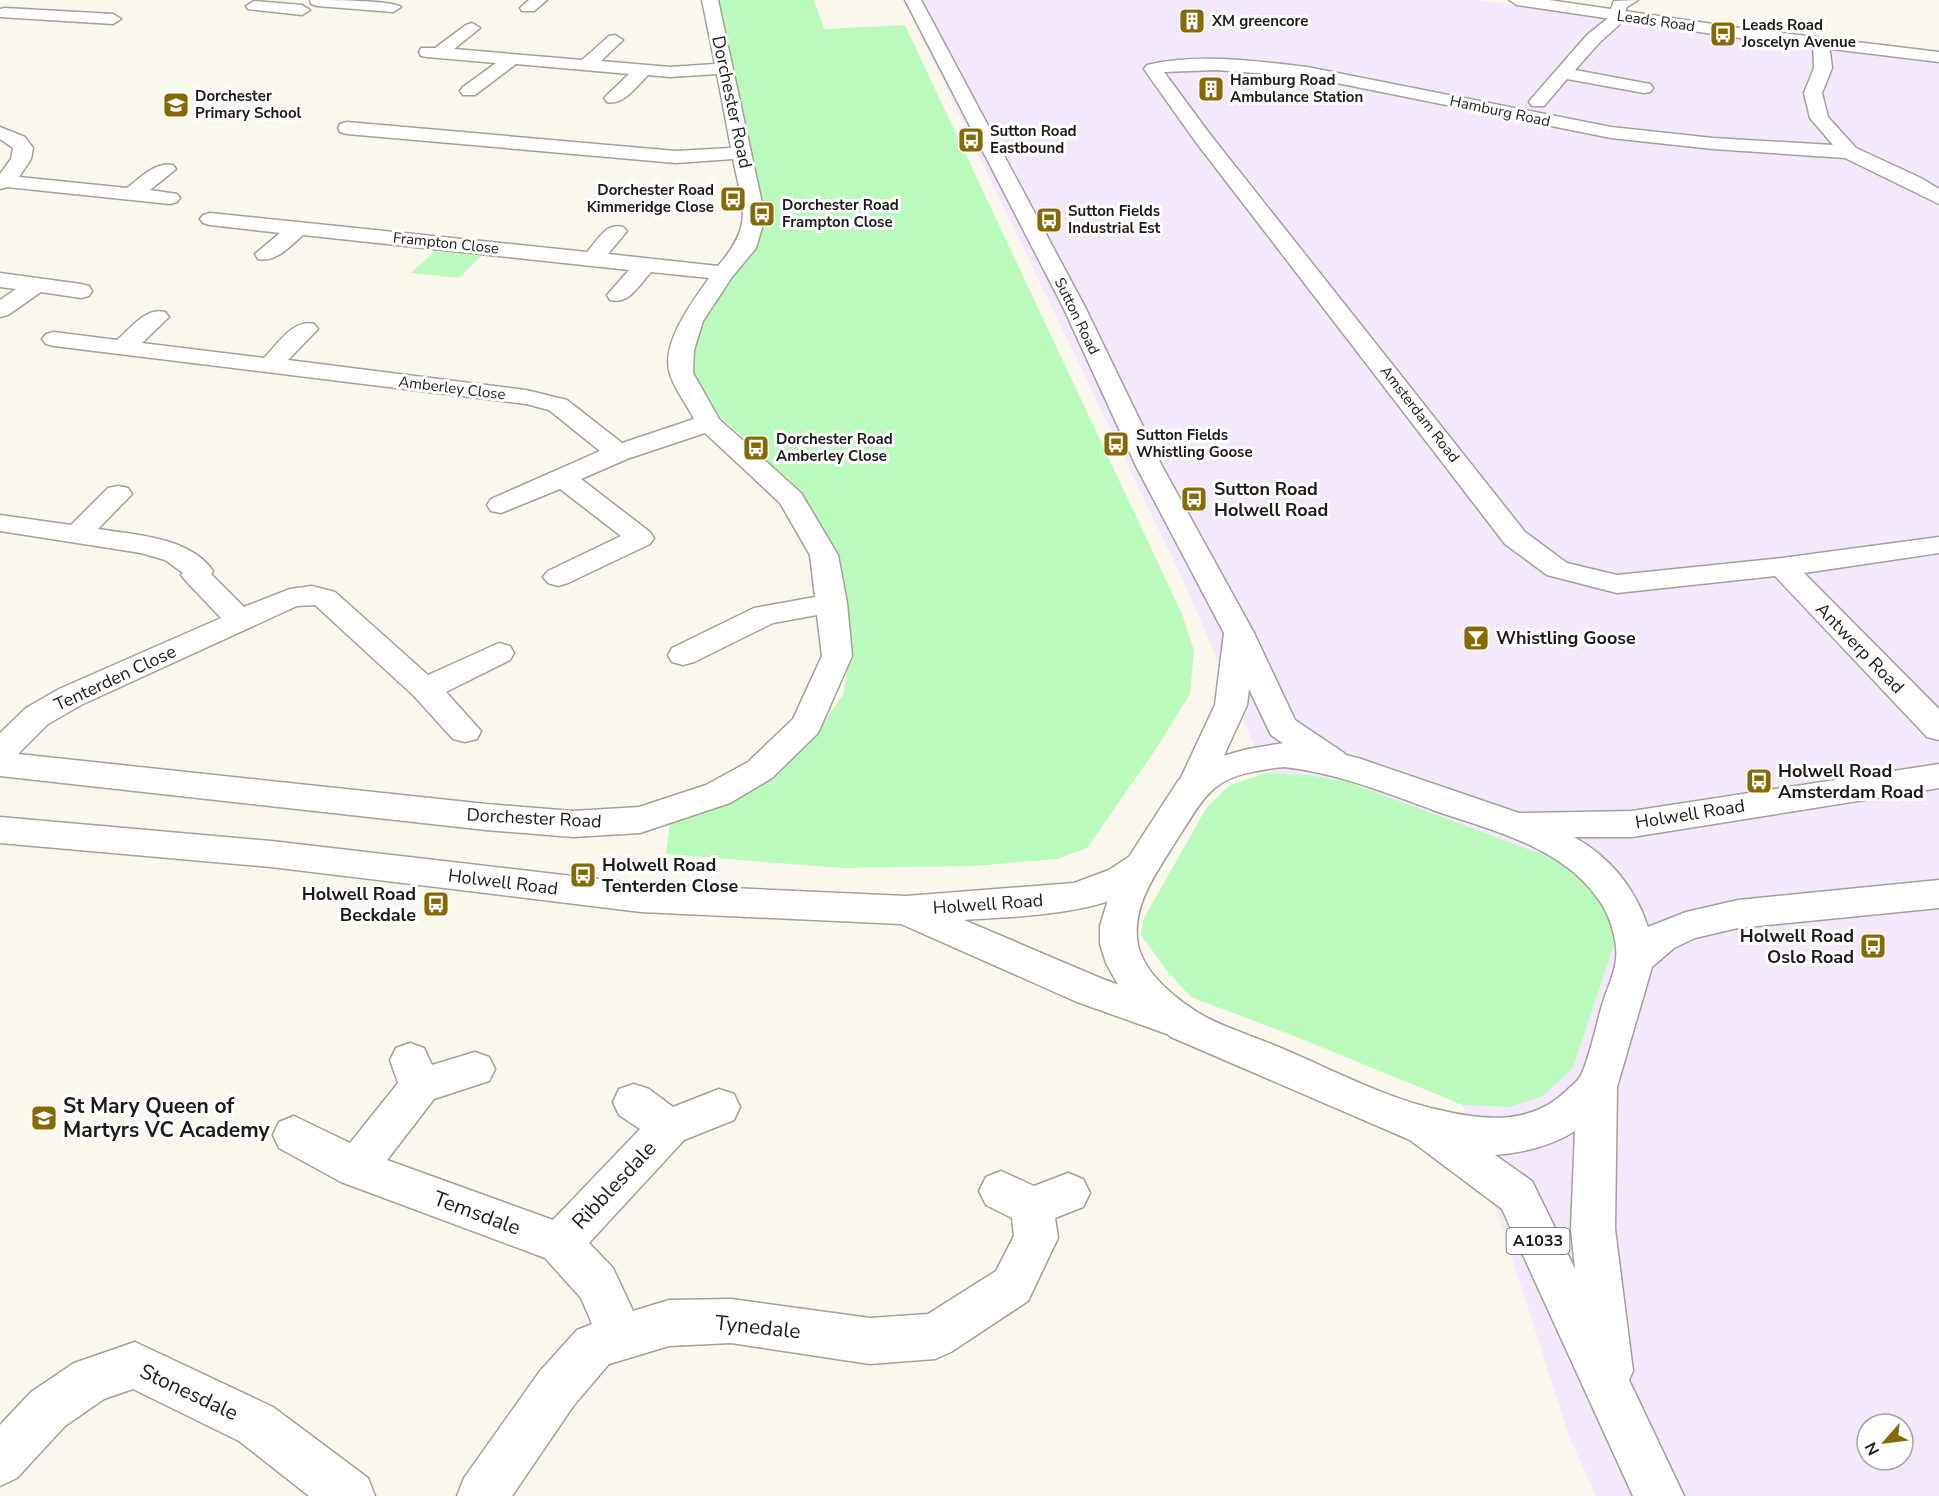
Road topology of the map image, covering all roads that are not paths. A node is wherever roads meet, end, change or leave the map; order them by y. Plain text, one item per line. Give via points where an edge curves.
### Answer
1 (710, 0) edge
2 (913, 0) edge
3 (1517, 0) edge
4 (1630, 0) edge
5 (318, 1) edge
6 (254, 6) dead end
7 (393, 6) dead end
8 (6, 12) edge
9 (1614, 15) junction
10 (113, 19) dead end
11 (472, 28) dead end
12 (615, 40) dead end
13 (1821, 44) junction
14 (1939, 57) edge
15 (512, 59) junction
16 (586, 65) junction
17 (725, 68) junction
18 (1154, 69) joint
19 (644, 70) junction
20 (1563, 73) junction
21 (1644, 88) dead end
22 (469, 91) dead end
23 (613, 98) dead end
24 (1538, 102) dead end
25 (407, 117) dead end
26 (347, 128) dead end
27 (570, 129) dead end
28 (388, 132) junction
29 (0, 133) edge
30 (438, 136) junction
31 (552, 146) junction
32 (1849, 152) junction
33 (419, 153) dead end
34 (743, 153) junction
35 (653, 155) junction
36 (166, 169) dead end
37 (640, 170) dead end
38 (1939, 180) edge
39 (2, 182) edge
40 (1914, 182) junction
41 (131, 194) junction
42 (170, 198) dead end
43 (1939, 198) edge
44 (210, 219) dead end
45 (299, 228) junction
46 (616, 231) dead end
47 (266, 254) dead end
48 (593, 259) junction
49 (646, 264) junction
50 (724, 273) junction
51 (0, 280) edge
52 (37, 285) junction
53 (81, 291) dead end
54 (618, 295) dead end
55 (0, 310) edge
56 (157, 317) dead end
57 (306, 329) dead end
58 (54, 339) dead end
59 (123, 347) junction
60 (270, 365) junction
61 (710, 423) junction
62 (618, 453) junction
63 (562, 478) junction
64 (118, 494) dead end
65 (501, 505) dead end
66 (0, 523) edge
67 (77, 535) junction
68 (1939, 545) edge
69 (1782, 567) junction
70 (337, 577) dead end
71 (558, 578) dead end
72 (312, 595) junction
73 (832, 603) junction
74 (240, 620) junction
75 (1239, 633) junction
76 (499, 653) dead end
77 (683, 655) dead end
78 (425, 689) junction
79 (1939, 729) edge
80 (465, 731) dead end
81 (0, 752) edge
82 (1332, 761) junction
83 (0, 764) edge
84 (1939, 776) edge
85 (1194, 786) junction
86 (1510, 823) junction
87 (0, 830) edge
88 (1143, 865) junction
89 (1939, 894) edge
90 (906, 910) junction
91 (1635, 959) junction
92 (1185, 1025) junction
93 (475, 1069) dead end
94 (1597, 1087) junction
95 (634, 1102) dead end
96 (719, 1107) dead end
97 (1417, 1124) junction
98 (669, 1126) junction
99 (294, 1135) dead end
100 (356, 1168) junction
101 (1034, 1197) dead end
102 (560, 1243) junction
103 (620, 1336) junction
104 (1612, 1397) junction
105 (0, 1461) edge
106 (350, 1496) edge
107 (482, 1496) edge
108 (1659, 1496) edge

1 - 17 main road, Dorchester Road
2 - 75 main road, Sutton Road via 1074,307 1149,466
3 - 9 main road, Leads Road
4 - 9 main road via 1620,4
5 - 6 main road via 299,12
5 - 7 main road
8 - 10 main road
9 - 13 main road, Leads Road
9 - 20 main road via 1614,21
11 - 15 main road via 433,52
12 - 16 main road
13 - 14 main road, Leads Road
13 - 32 main road via 1822,68 1813,93 1819,118
15 - 16 main road
15 - 22 main road
16 - 19 main road
17 - 19 main road
17 - 34 main road, Dorchester Road
18 - 32 main road, Hamburg Road via 1168,65 1278,68 1579,127 1758,148
18 - 69 main road, Amsterdam Road via 1202,137 1515,538 1557,569 1617,584
19 - 23 main road
20 - 21 main road
20 - 24 main road
25 - 28 main road
26 - 28 main road
27 - 31 main road
28 - 30 main road
29 - 39 main road via 24,147 24,155
30 - 31 main road
30 - 33 main road
31 - 35 main road
32 - 40 main road
34 - 35 main road
34 - 50 main road, Dorchester Road via 755,217 746,248
35 - 37 main road
36 - 41 main road
38 - 40 main road
39 - 41 main road
40 - 43 main road
41 - 42 main road
44 - 45 main road, Frampton Close
45 - 47 main road
45 - 48 main road, Frampton Close
46 - 48 main road
48 - 49 main road, Frampton Close
49 - 50 main road, Frampton Close
49 - 54 main road
50 - 61 main road, Dorchester Road via 691,321 682,350 681,373
51 - 52 main road
52 - 53 main road
52 - 55 main road
56 - 59 main road
57 - 60 main road
58 - 59 main road, Amberley Close
59 - 60 main road, Amberley Close
60 - 62 main road, Amberley Close via 547,402 558,405
61 - 62 main road
61 - 73 main road, Dorchester Road via 791,499 824,555
62 - 63 main road
63 - 65 main road
63 - 71 main road via 640,538
64 - 67 main road
66 - 67 main road
67 - 74 main road via 145,545 175,554 200,570 196,575
68 - 69 main road, Amsterdam Road
69 - 79 main road, Antwerp Road
70 - 72 main road, Tenterden Close via 317,587
72 - 74 main road, Tenterden Close via 290,598
72 - 78 main road via 325,598
73 - 77 main road via 765,615
73 - 83 main road, Dorchester Road via 837,656 807,725 760,770 718,794 640,820 573,824 486,817
74 - 81 main road, Tenterden Close via 70,696 37,716
75 - 82 main road, Sutton Road via 1282,727
75 - 85 main road via 1231,705
76 - 78 main road
78 - 80 main road
82 - 85 main road via 1284,755 1262,758 1216,772
82 - 86 main road
84 - 86 main road, Holwell Road via 1632,824
85 - 88 main road
86 - 91 main road via 1557,844 1600,875 1625,913 1634,938
87 - 90 main road, Holwell Road via 271,854 641,898
88 - 90 main road, Holwell Road via 1122,880 1076,897
88 - 92 main road via 1124,899 1118,921 1124,962 1156,1002
89 - 91 main road via 1738,914 1686,926 1660,938
90 - 92 main road via 1091,991
91 - 94 main road
92 - 97 main road
93 - 100 main road via 415,1073
94 - 97 main road via 1575,1109 1551,1124 1520,1135 1477,1137
94 - 104 main road, A1033 via 1593,1229
95 - 98 main road, Ribblesdale
96 - 98 main road, Ribblesdale
97 - 104 main road, A1033 via 1517,1196
98 - 102 main road, Ribblesdale
99 - 100 main road, Temsdale
100 - 102 main road, Temsdale
101 - 103 main road, Tynedale via 1036,1238 1012,1286 935,1336 870,1341 732,1321 669,1323
102 - 103 main road, Temsdale via 597,1283
103 - 107 main road, Tynedale via 594,1346 557,1388
104 - 108 main road, A1033
105 - 106 main road, Stonesdale via 48,1409 91,1380 135,1365 256,1424

